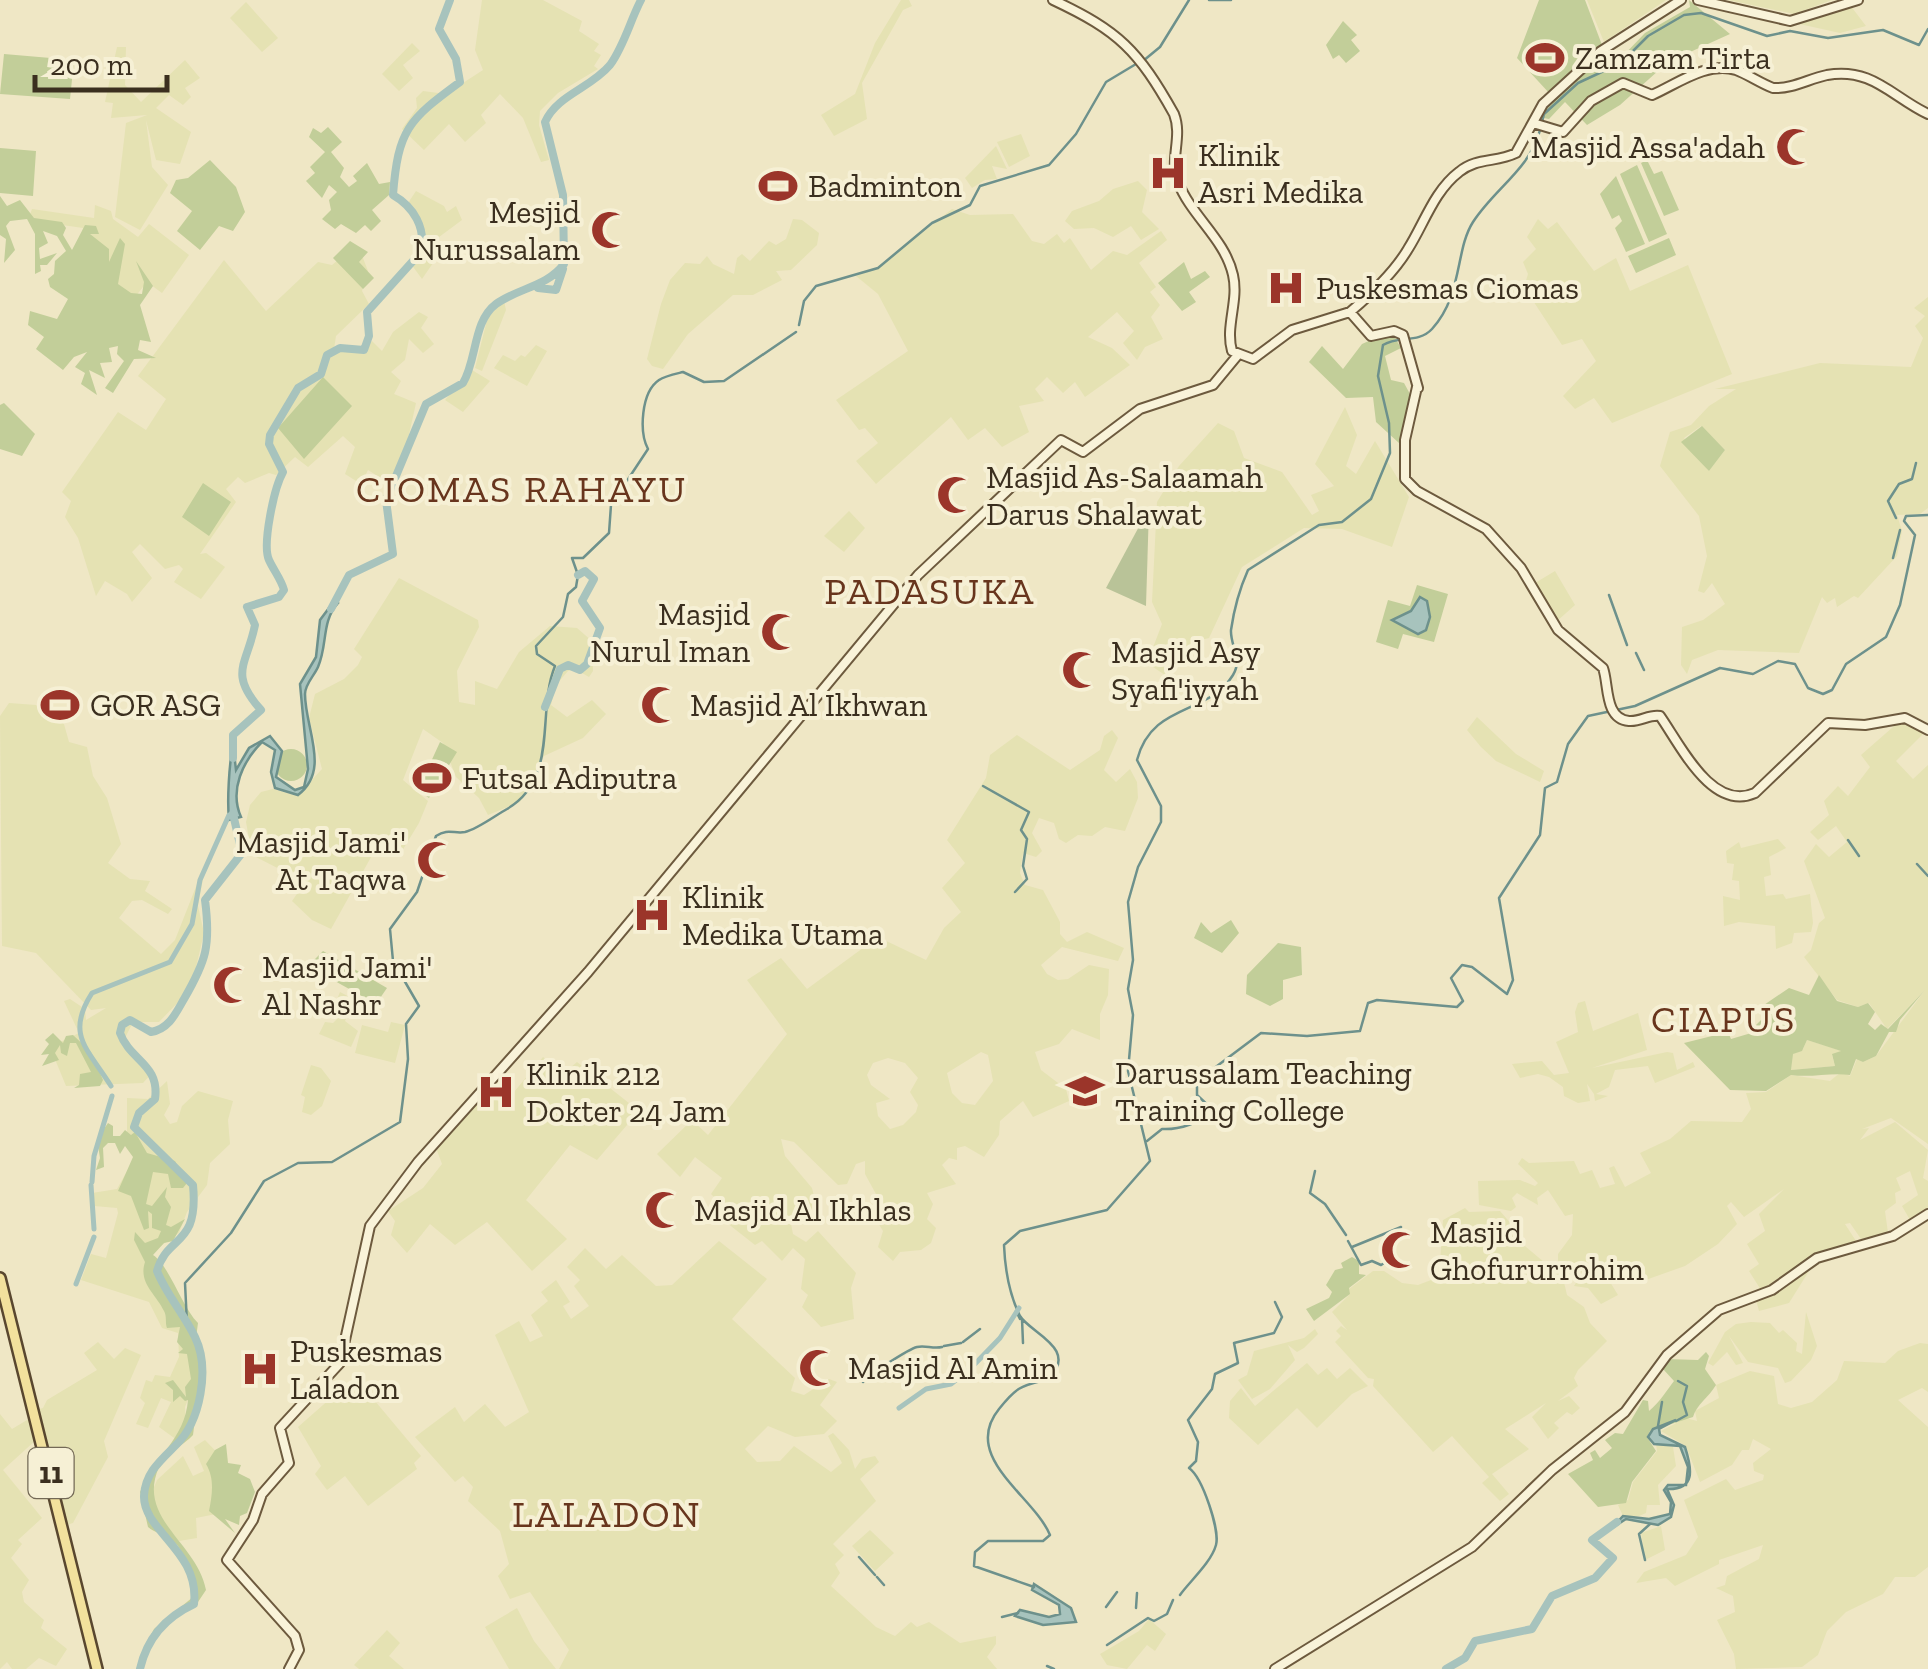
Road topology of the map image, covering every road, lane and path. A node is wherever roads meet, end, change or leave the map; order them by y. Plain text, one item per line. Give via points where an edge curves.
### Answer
1 (1053, 0) edge
2 (1681, 0) edge
3 (1698, 0) edge
4 (1858, 0) edge
5 (1928, 114) edge
6 (1535, 123) junction
7 (1350, 312) junction
8 (1235, 354) junction
9 (1928, 730) edge
10 (1928, 1214) edge
11 (0, 1278) edge
12 (97, 1669) edge
13 (290, 1669) edge
14 (1275, 1669) edge

1 - 8 street via 1106,26 1141,61 1178,124 1178,183 1231,269
2 - 6 street via 1601,51 1542,104
3 - 4 street via 1790,21
5 - 6 street via 1863,76 1830,74 1773,88 1719,68 1652,94 1625,82 1591,100 1563,132
6 - 7 street via 1516,154 1478,160 1455,174 1406,252
7 - 8 street via 1292,330 1253,359
7 - 9 street via 1369,334 1394,331 1405,337 1418,387 1402,467 1409,484 1477,521 1504,546 1554,626 1603,668 1616,714 1631,722 1660,716 1710,786 1744,797 1766,786 1828,723 1906,718
8 - 13 street via 1209,386 1140,409 1083,452 1062,440 918,575 372,1222 340,1363 280,1428 290,1462 262,1494 227,1560 295,1636 299,1650
10 - 14 street via 1893,1236 1816,1258 1772,1290 1719,1310 1667,1355 1629,1408 1472,1547
11 - 12 main road, 11

